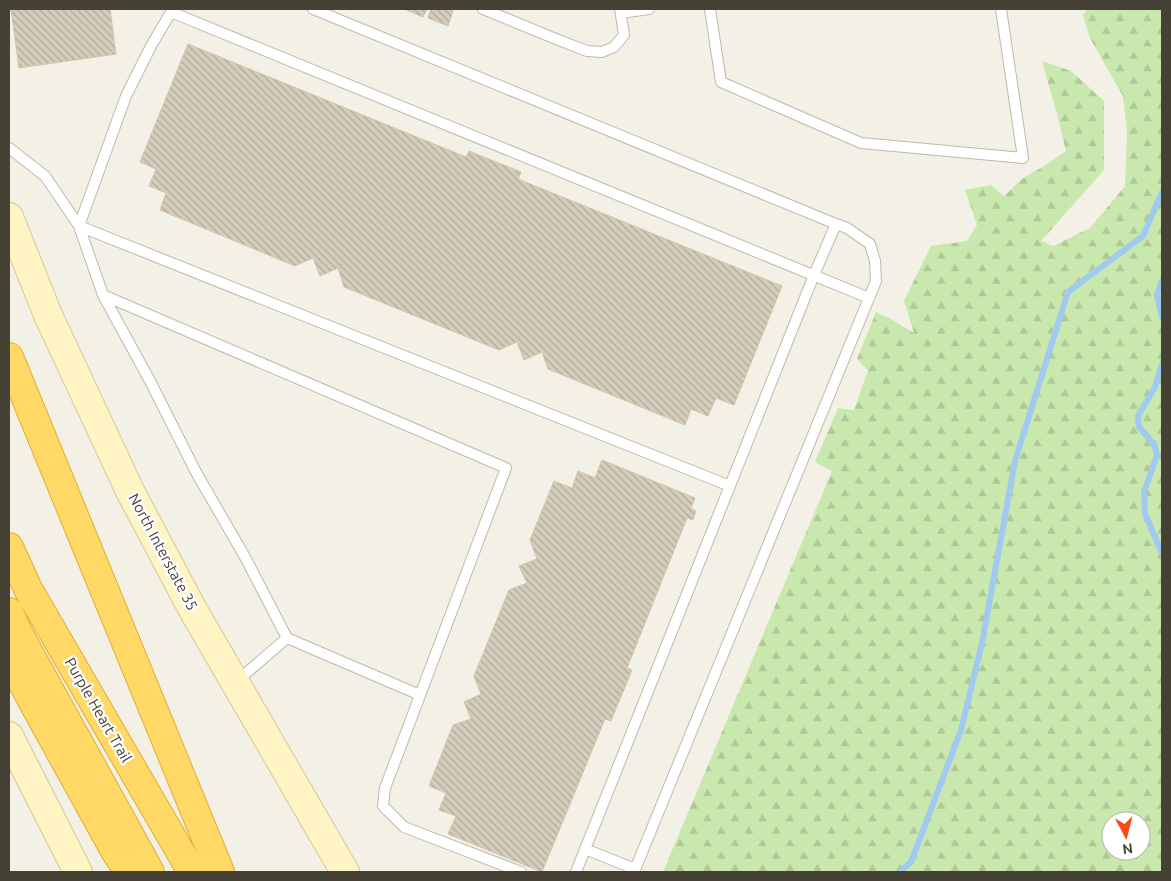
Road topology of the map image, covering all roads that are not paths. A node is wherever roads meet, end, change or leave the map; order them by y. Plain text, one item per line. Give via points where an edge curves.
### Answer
1 (313, 9) edge
2 (483, 9) edge
3 (650, 9) edge
4 (710, 9) edge
5 (1001, 9) edge
6 (173, 10) edge
7 (620, 11) edge
8 (9, 148) edge
9 (9, 217) edge
10 (836, 224) junction
11 (79, 226) junction
12 (814, 275) junction
13 (103, 295) junction
14 (868, 298) junction
15 (9, 357) edge
16 (730, 486) junction
17 (9, 547) edge
18 (9, 612) edge
19 (286, 638) junction
20 (9, 657) edge
21 (235, 683) junction
22 (420, 695) junction
23 (9, 736) edge
24 (585, 849) junction
25 (634, 871) edge
26 (78, 872) edge
27 (129, 872) edge
28 (150, 872) edge
29 (192, 872) edge
30 (220, 872) edge
31 (345, 872) edge
32 (521, 872) edge
33 (576, 872) edge

1 - 10 lane
2 - 7 lane via 586,51 602,52 614,47 624,35
3 - 7 lane
4 - 5 lane via 721,82 861,143 1023,158
6 - 11 lane via 126,96
6 - 12 lane
8 - 11 lane via 45,176
9 - 21 main road, North Interstate 35 via 48,315 130,491
10 - 12 lane
10 - 14 lane via 848,228 870,244 876,281
11 - 13 lane
11 - 16 lane
12 - 14 lane
12 - 16 lane
13 - 19 lane
13 - 22 lane via 506,468
14 - 25 lane
15 - 30 highway
16 - 24 lane
17 - 29 highway, Purple Heart Trail via 28,589
18 - 28 highway
19 - 21 lane
19 - 22 lane
20 - 27 highway
21 - 31 main road, North Interstate 35
22 - 32 lane via 385,788 383,806 404,828
23 - 26 main road
24 - 25 lane
24 - 33 lane

